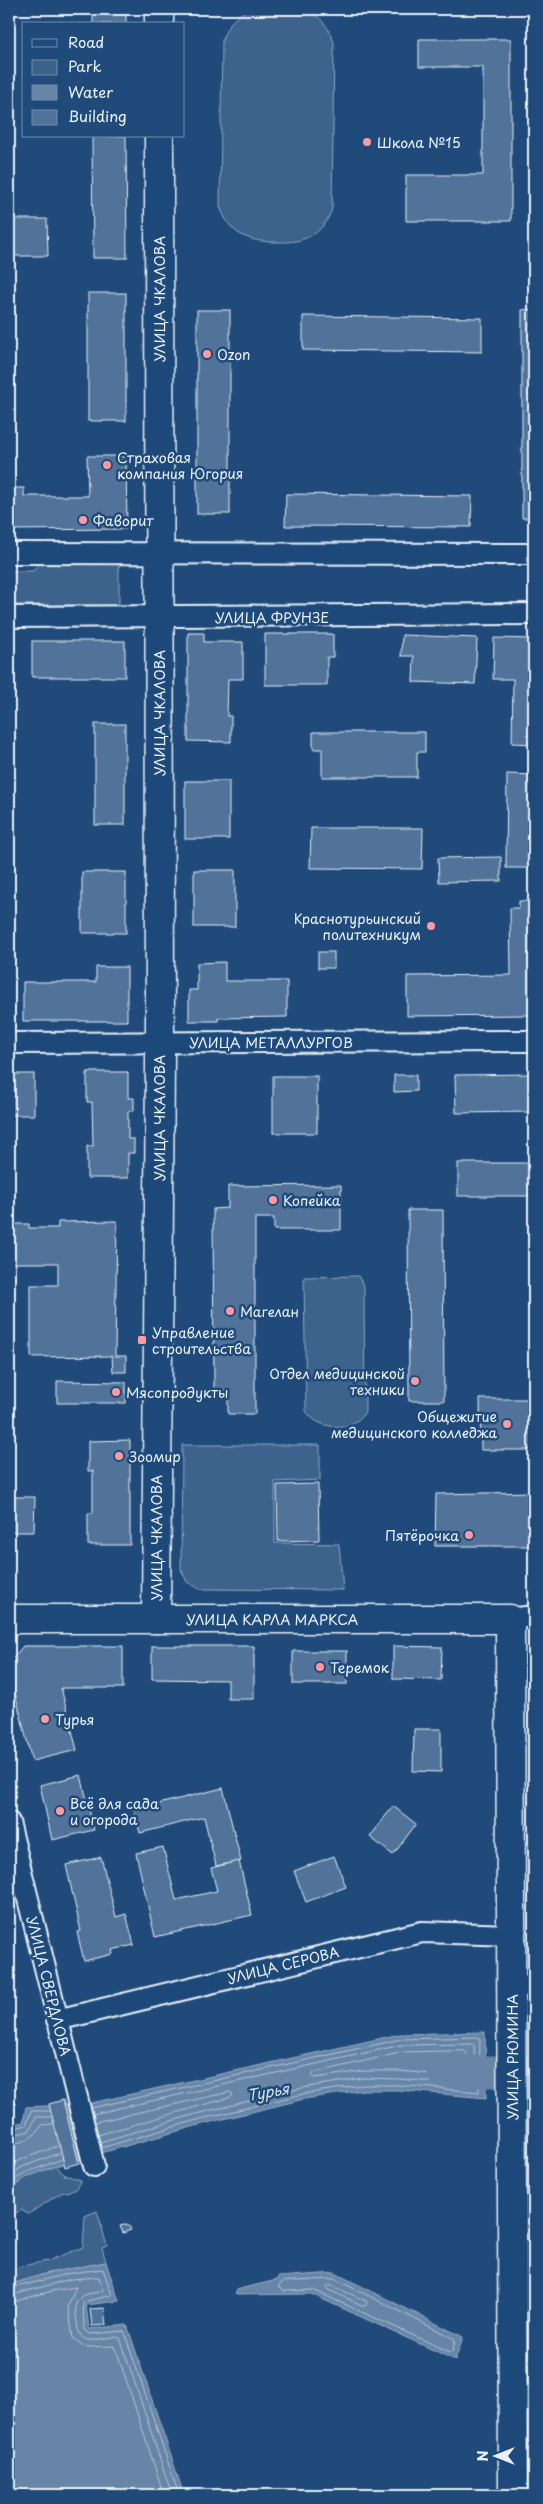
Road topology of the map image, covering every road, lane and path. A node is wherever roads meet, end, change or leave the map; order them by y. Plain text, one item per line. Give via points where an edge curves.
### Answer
1 (159, 9) edge
2 (159, 22) edge
3 (159, 138) edge
4 (159, 552) junction
5 (9, 553) edge
6 (534, 554) edge
7 (534, 614) edge
8 (9, 617) edge
9 (159, 617) junction
10 (160, 1041) junction
11 (534, 1041) edge
12 (9, 1043) edge
13 (522, 1617) edge
14 (9, 1619) edge
15 (156, 1619) junction
16 (9, 1822) edge
17 (511, 1935) junction
18 (523, 1986) edge
19 (57, 2020) junction
20 (94, 2166) dead end
21 (514, 2495) edge

1 - 2 main road
3 - 4 main road, УЛИЦА ЧКАЛОВА
4 - 5 street
4 - 6 street
4 - 9 main road, УЛИЦА ЧКАЛОВА
7 - 9 street, УЛИЦА ФРУНЗЕ
8 - 9 street, УЛИЦА ФРУНЗЕ
9 - 10 main road, УЛИЦА ЧКАЛОВА
10 - 11 street, УЛИЦА МЕТАЛЛУРГОВ
10 - 12 street, УЛИЦА МЕТАЛЛУРГОВ
10 - 15 main road, УЛИЦА ЧКАЛОВА
13 - 15 main road, УЛИЦА КАРЛА МАРКСА
13 - 17 main road, УЛИЦА РЮМИНА
14 - 15 main road, УЛИЦА КАРЛА МАРКСА
16 - 19 street, УЛИЦА СВЕРДЛОВА
17 - 18 main road, УЛИЦА РЮМИНА
17 - 19 street, УЛИЦА СЕРОВА via 422,1932
18 - 21 main road, УЛИЦА РЮМИНА via 512,2020
19 - 20 street, УЛИЦА СВЕРДЛОВА

